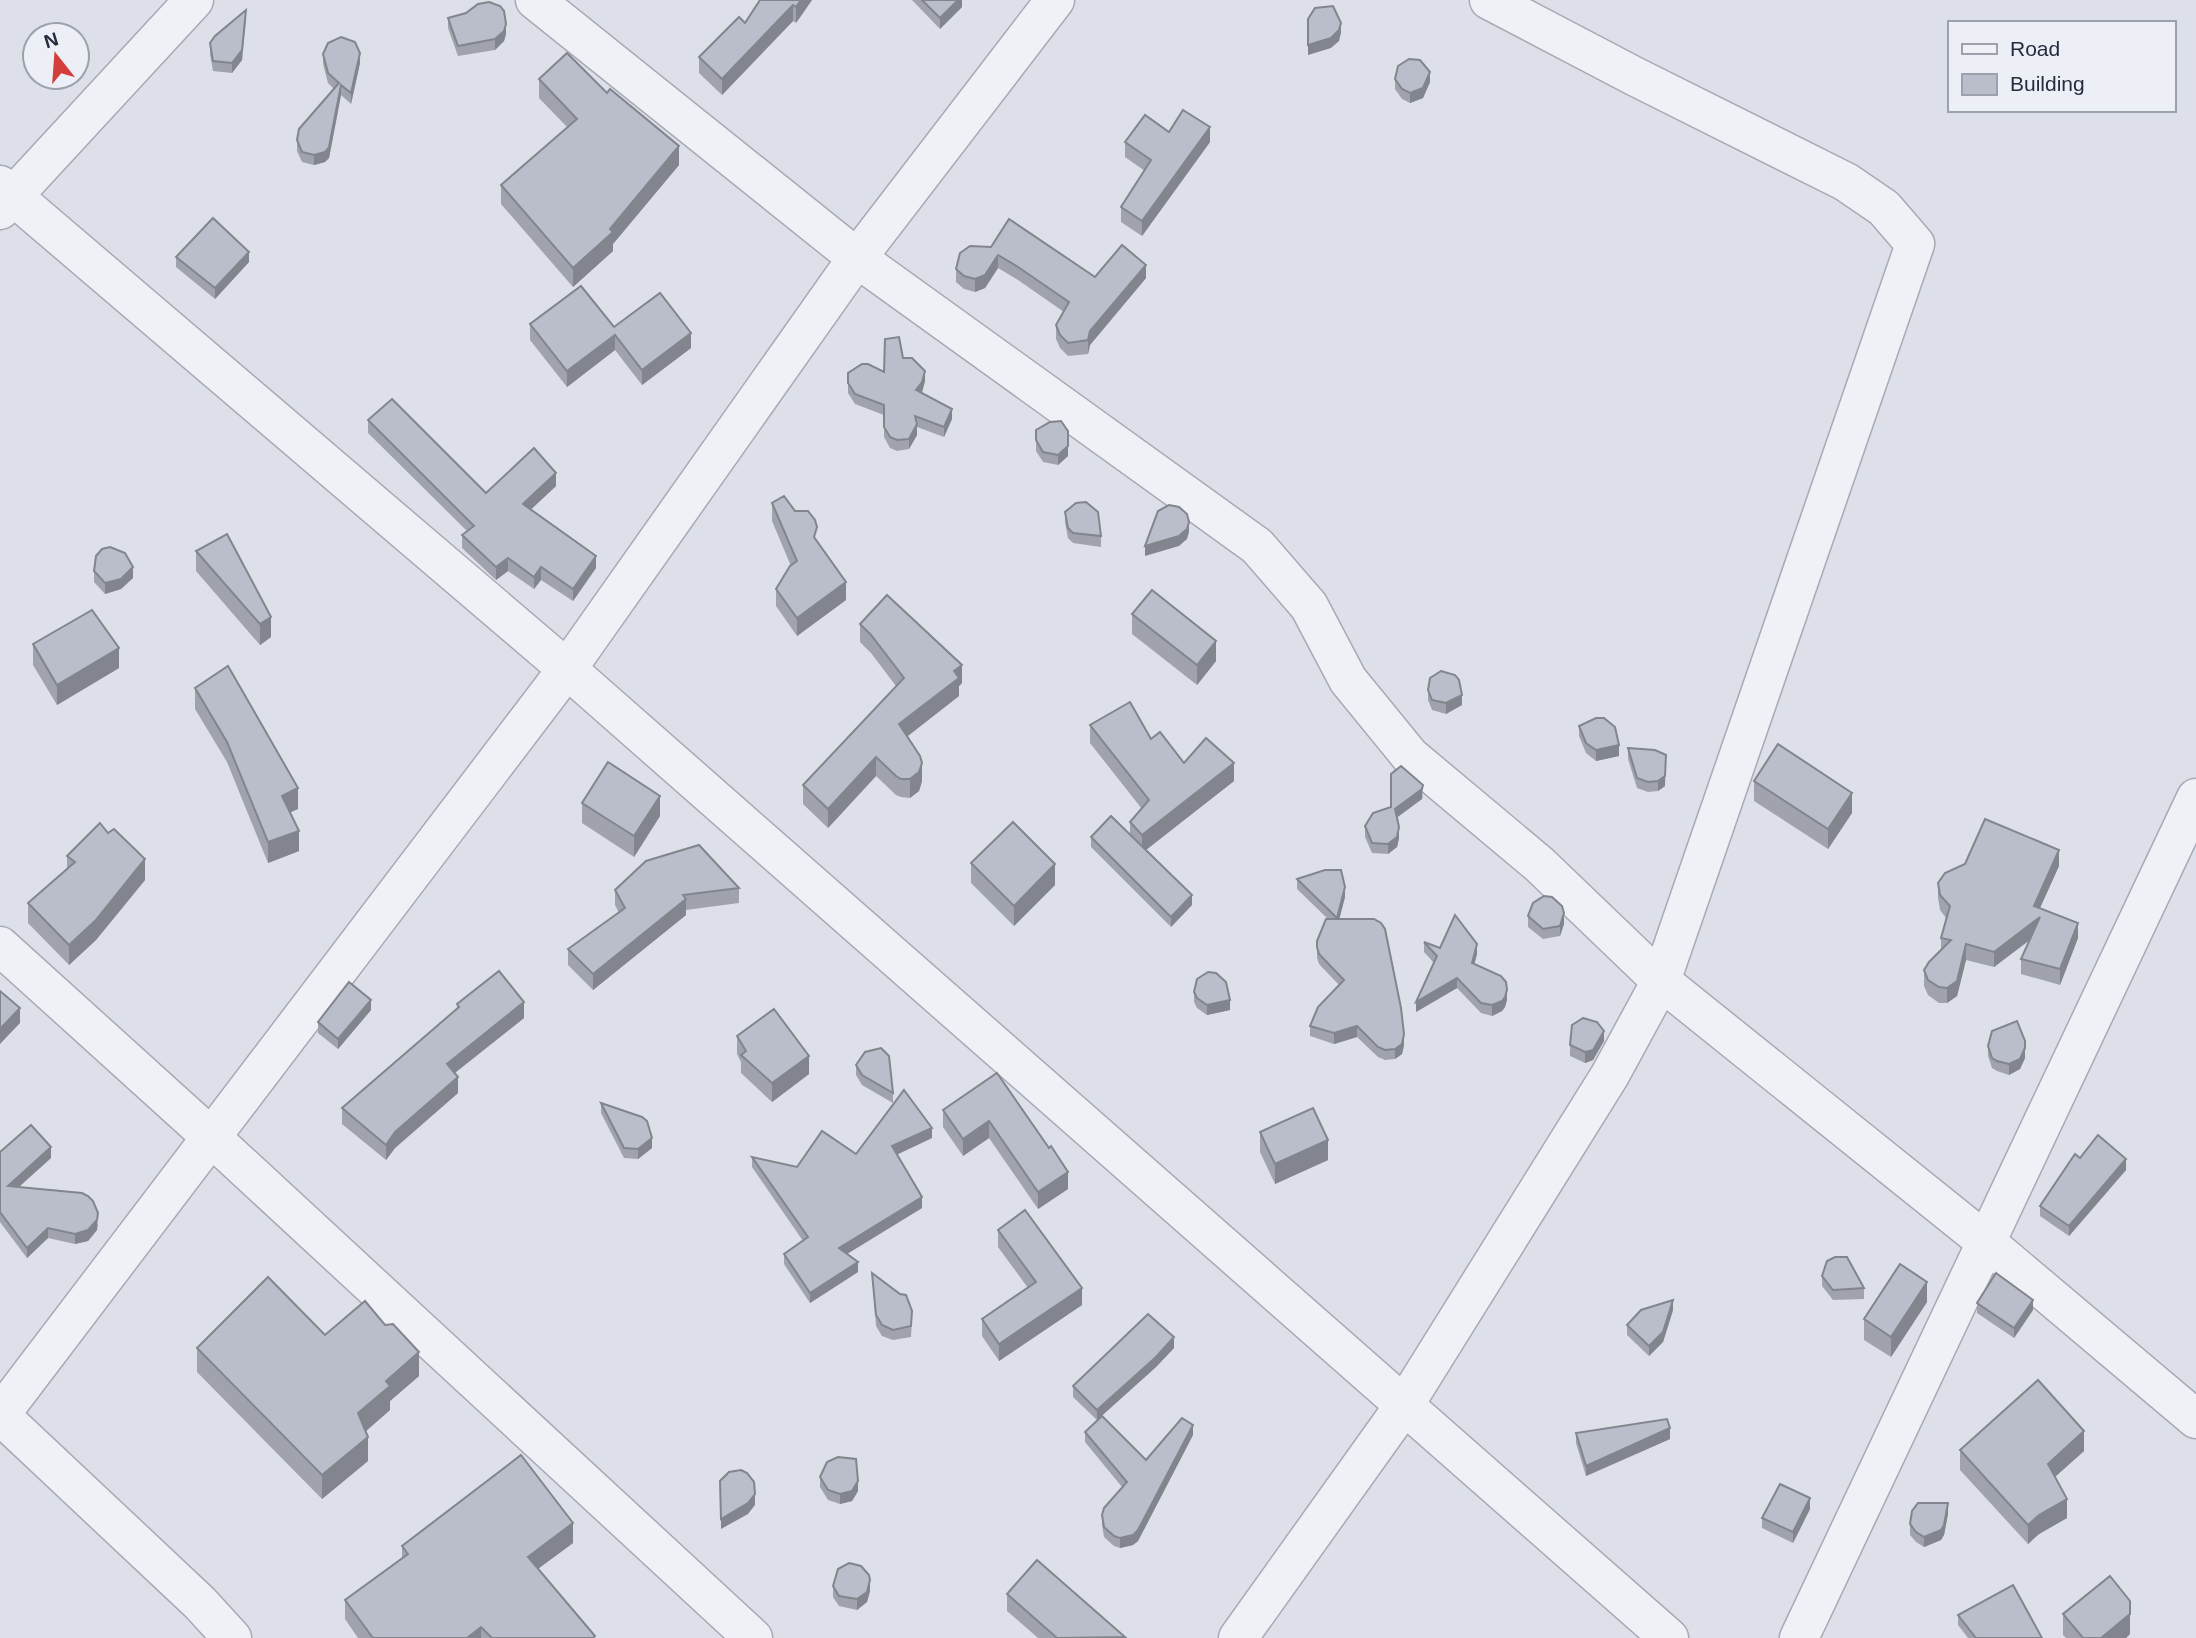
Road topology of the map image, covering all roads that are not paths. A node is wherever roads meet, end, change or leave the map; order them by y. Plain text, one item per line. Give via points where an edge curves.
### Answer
1 (194, 0) edge
2 (535, 0) edge
3 (1055, 0) edge
4 (1489, 0) edge
5 (4, 197) edge
6 (857, 258) junction
7 (567, 669) junction
8 (2196, 798) edge
9 (0, 946) edge
10 (1661, 981) junction
11 (211, 1137) junction
12 (1986, 1242) junction
13 (1403, 1407) junction
14 (0, 1415) edge
15 (2196, 1419) edge
16 (232, 1638) edge
17 (753, 1638) edge
18 (1238, 1638) edge
19 (1669, 1638) edge
20 (1799, 1638) edge

1 - 5 street
2 - 6 street
3 - 6 street
4 - 10 street via 1846,182 1884,208 1915,244
5 - 7 street
6 - 7 street
6 - 10 street via 1257,545 1308,606 1348,680 1410,756 1539,864
7 - 11 street
7 - 13 street
8 - 12 street
9 - 11 street
10 - 12 street
10 - 13 street via 1610,1074
11 - 14 street
11 - 17 street
12 - 15 street
12 - 20 street
13 - 18 street
13 - 19 street
14 - 16 street via 200,1602

